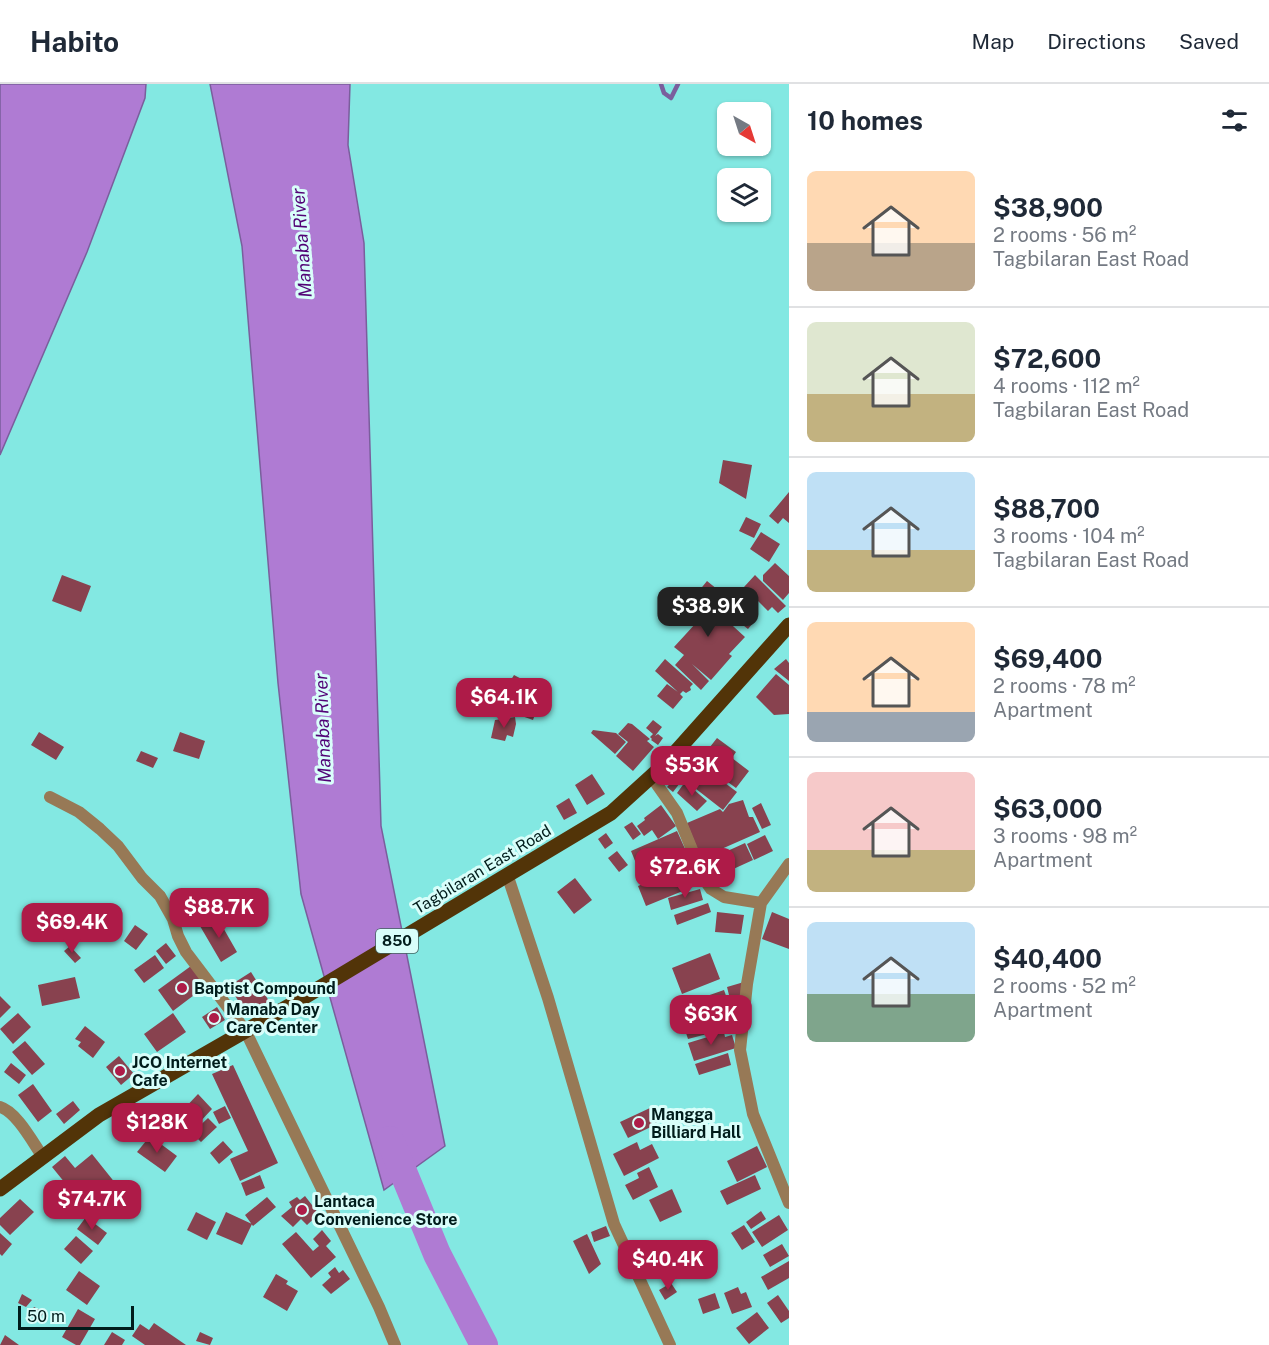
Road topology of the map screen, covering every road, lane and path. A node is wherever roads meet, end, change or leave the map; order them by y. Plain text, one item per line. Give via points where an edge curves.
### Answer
1 (789, 625) edge
2 (651, 776) junction
3 (50, 797) dead end
4 (789, 864) edge
5 (502, 877) junction
6 (761, 903) junction
7 (245, 1030) junction
8 (0, 1107) edge
9 (43, 1157) junction
10 (0, 1189) edge
11 (789, 1203) edge
12 (395, 1345) edge
13 (670, 1345) edge

1 - 2 main road, Tagbilaran East Road / 850
2 - 5 main road, Tagbilaran East Road / 850 via 611,813
2 - 6 street via 677,813 711,889 724,897
3 - 7 street via 79,812 118,846 160,896 186,952
4 - 6 street
5 - 7 main road, Tagbilaran East Road / 850
5 - 13 street via 548,998 614,1224
6 - 11 street via 740,1050 753,1114
7 - 9 main road, Tagbilaran East Road / 850 via 99,1115
7 - 12 street
8 - 9 street via 7,1109
9 - 10 main road, Tagbilaran East Road / 850

